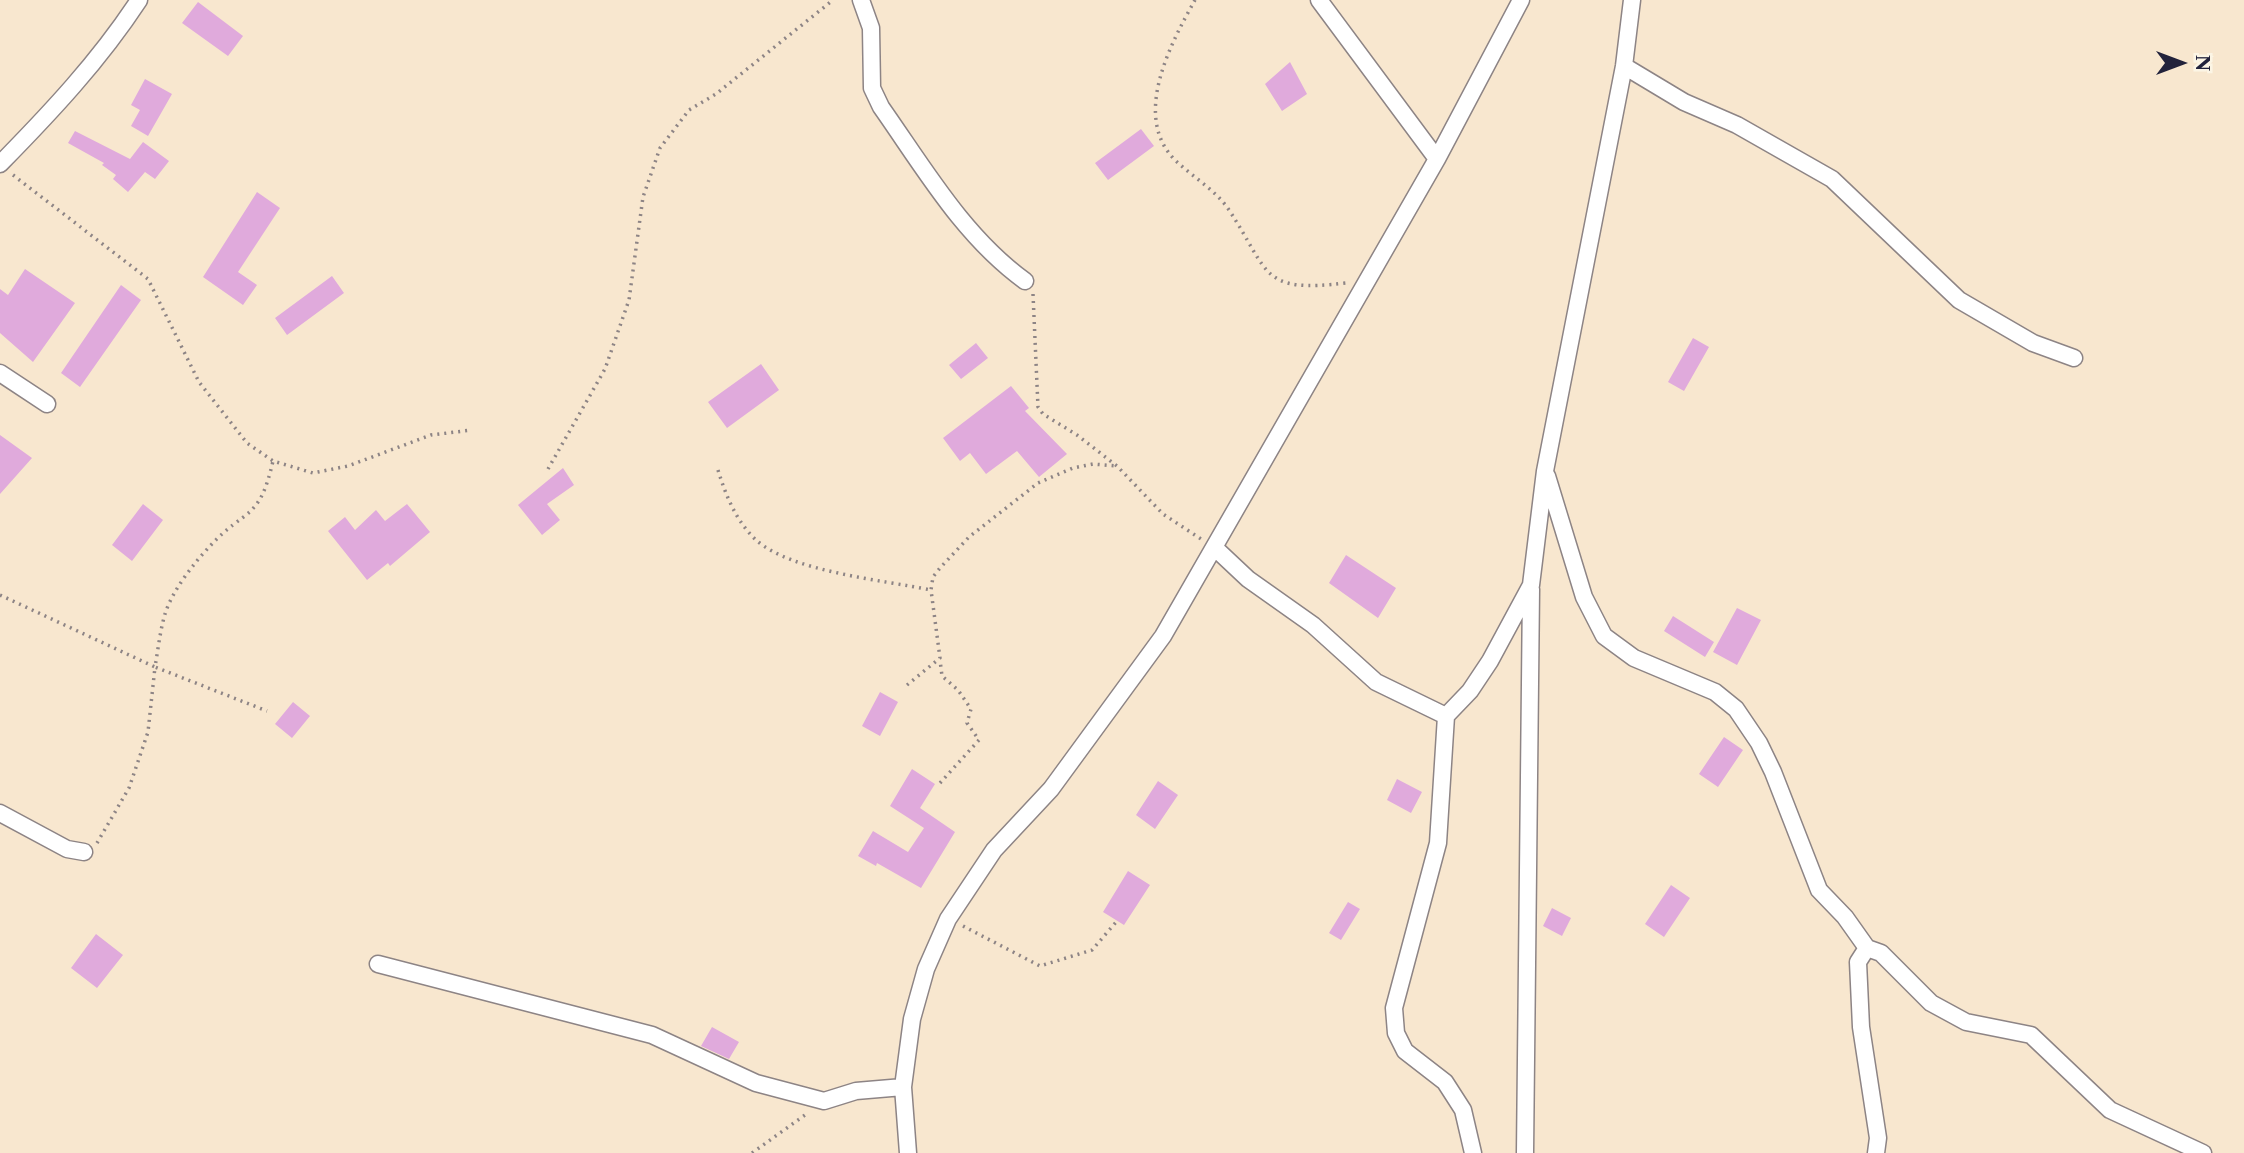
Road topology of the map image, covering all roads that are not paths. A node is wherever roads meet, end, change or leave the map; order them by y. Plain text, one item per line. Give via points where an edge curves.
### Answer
1 (139, 0) edge
2 (861, 0) edge
3 (1318, 0) edge
4 (1521, 0) edge
5 (1632, 0) edge
6 (1624, 66) junction
7 (1437, 159) junction
8 (5, 169) edge
9 (1025, 281) road end
10 (2074, 358) dead end
11 (0, 373) edge
12 (47, 404) dead end
13 (1545, 471) junction
14 (1214, 548) junction
15 (1531, 585) junction
16 (1447, 716) junction
17 (0, 813) edge
18 (84, 852) road end
19 (1867, 948) junction
20 (378, 964) dead end
21 (903, 1087) junction
22 (908, 1153) edge
23 (1473, 1153) edge
24 (1525, 1153) edge
25 (1876, 1153) edge
26 (2203, 1153) edge

1 - 8 street via 108,46
2 - 9 street via 871,28 872,88 881,107 957,216 1005,267
3 - 7 street
4 - 7 street
5 - 6 street
6 - 10 street via 1832,179 1959,300 2033,343
6 - 13 street
7 - 14 street
11 - 12 street
13 - 15 street
13 - 19 street via 1584,597 1604,636 1634,658 1715,692 1735,709 1759,743 1819,890
14 - 16 street via 1248,579 1314,625 1376,682
14 - 21 street via 1163,636 1051,789 994,850 948,919 926,969 912,1019
15 - 16 street via 1490,661
15 - 24 street
16 - 23 street via 1438,843 1394,1008 1396,1034 1405,1051 1445,1082 1463,1110
17 - 18 street via 67,849
19 - 25 street via 1858,962
19 - 26 street via 1881,953 1931,1003 1966,1022 2031,1035 2110,1110
20 - 21 street via 652,1035 756,1083 824,1101 856,1091
21 - 22 street

